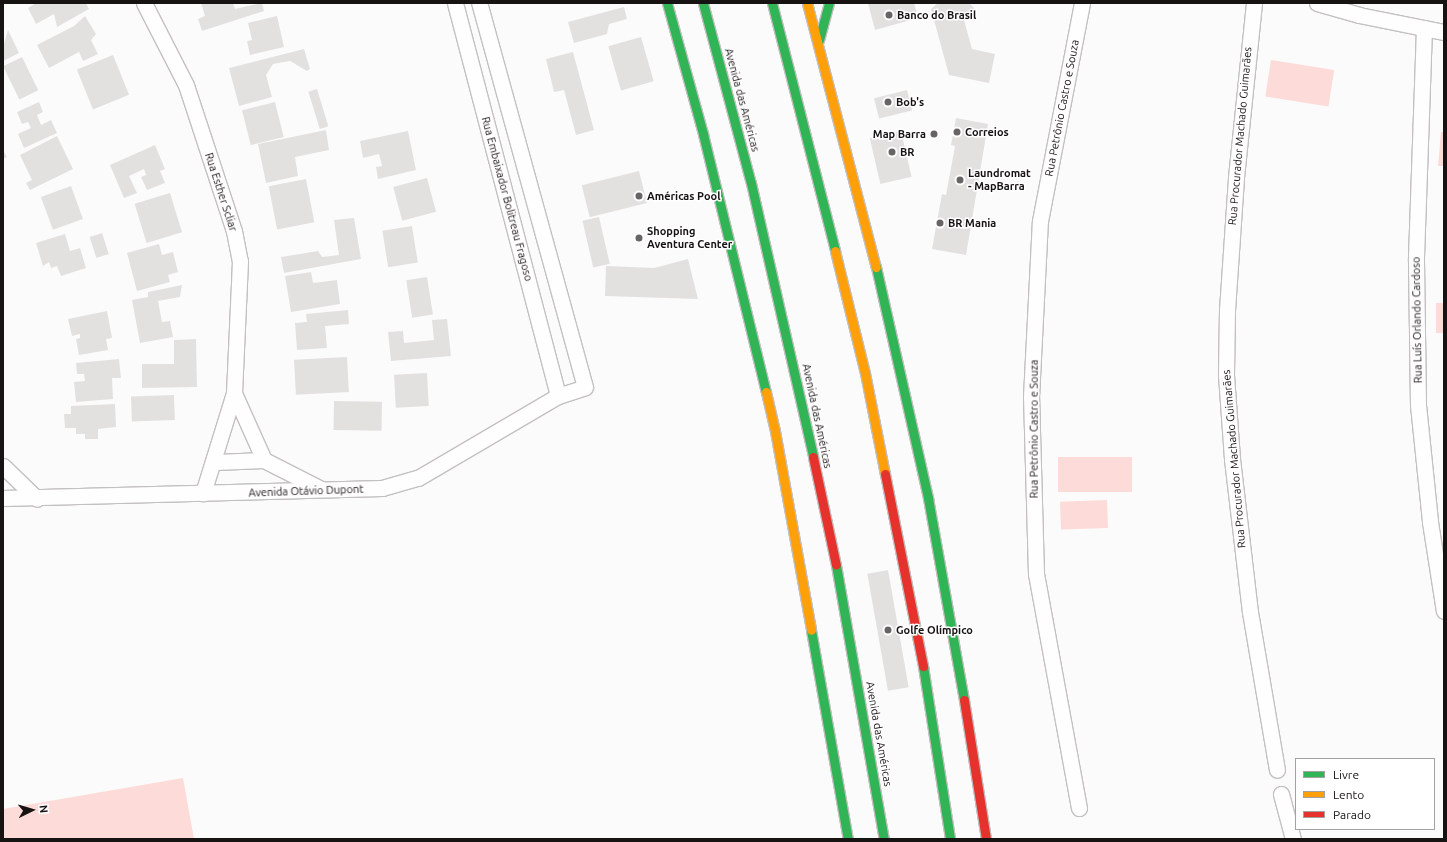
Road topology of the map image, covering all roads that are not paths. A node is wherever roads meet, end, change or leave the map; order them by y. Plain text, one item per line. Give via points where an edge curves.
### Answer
1 (144, 3) edge
2 (454, 3) edge
3 (667, 3) edge
4 (703, 3) edge
5 (772, 3) edge
6 (807, 3) edge
7 (829, 3) edge
8 (1082, 3) edge
9 (1254, 3) edge
10 (1317, 3) edge
11 (481, 8) edge
12 (461, 23) junction
13 (1424, 28) junction
14 (1444, 32) edge
15 (819, 41) junction
16 (234, 393) junction
17 (558, 396) junction
18 (264, 460) junction
19 (214, 462) junction
20 (3, 466) edge
21 (323, 490) junction
22 (203, 494) junction
23 (3, 498) edge
24 (37, 499) junction
25 (1444, 611) edge
26 (1277, 770) dead end
27 (1281, 794) dead end
28 (1079, 808) dead end
29 (848, 839) edge
30 (884, 839) edge
31 (950, 839) edge
32 (986, 839) edge
33 (1294, 839) edge

1 - 16 street, Rua Esther Scliar via 186,85 234,231 240,261
2 - 12 street, Rua Embaixador Bolitreau Fragoso
3 - 29 main road via 703,134 775,431
4 - 30 main road, Avenida das Américas via 751,183 830,530
5 - 31 main road via 804,122 865,373 917,629
6 - 15 main road
7 - 15 main road
8 - 28 street, Rua Petrônio Castro e Souza via 1040,221 1031,397 1036,574
9 - 26 street, Rua Procurador Machado Guimarães via 1235,186 1227,310 1226,375 1232,458 1250,612
10 - 13 street
11 - 12 street
11 - 17 street, Avenida Otávio Dupont via 585,387
12 - 17 street, Rua Embaixador Bolitreau Fragoso
13 - 14 street
13 - 25 street, Rua Luís Orlando Cardoso via 1416,261 1418,404 1429,514
15 - 32 main road via 870,243 928,498 953,628
16 - 18 street, Rua Esther Scliar
16 - 19 street, Rua Esther Scliar
17 - 21 street, Avenida Otávio Dupont via 418,478 382,488
18 - 19 street
18 - 21 street
19 - 22 street, Rua Esther Scliar
20 - 24 street
21 - 22 street, Avenida Otávio Dupont
22 - 24 street, Avenida Otávio Dupont
23 - 24 street, Avenida Otávio Dupont
27 - 33 street

